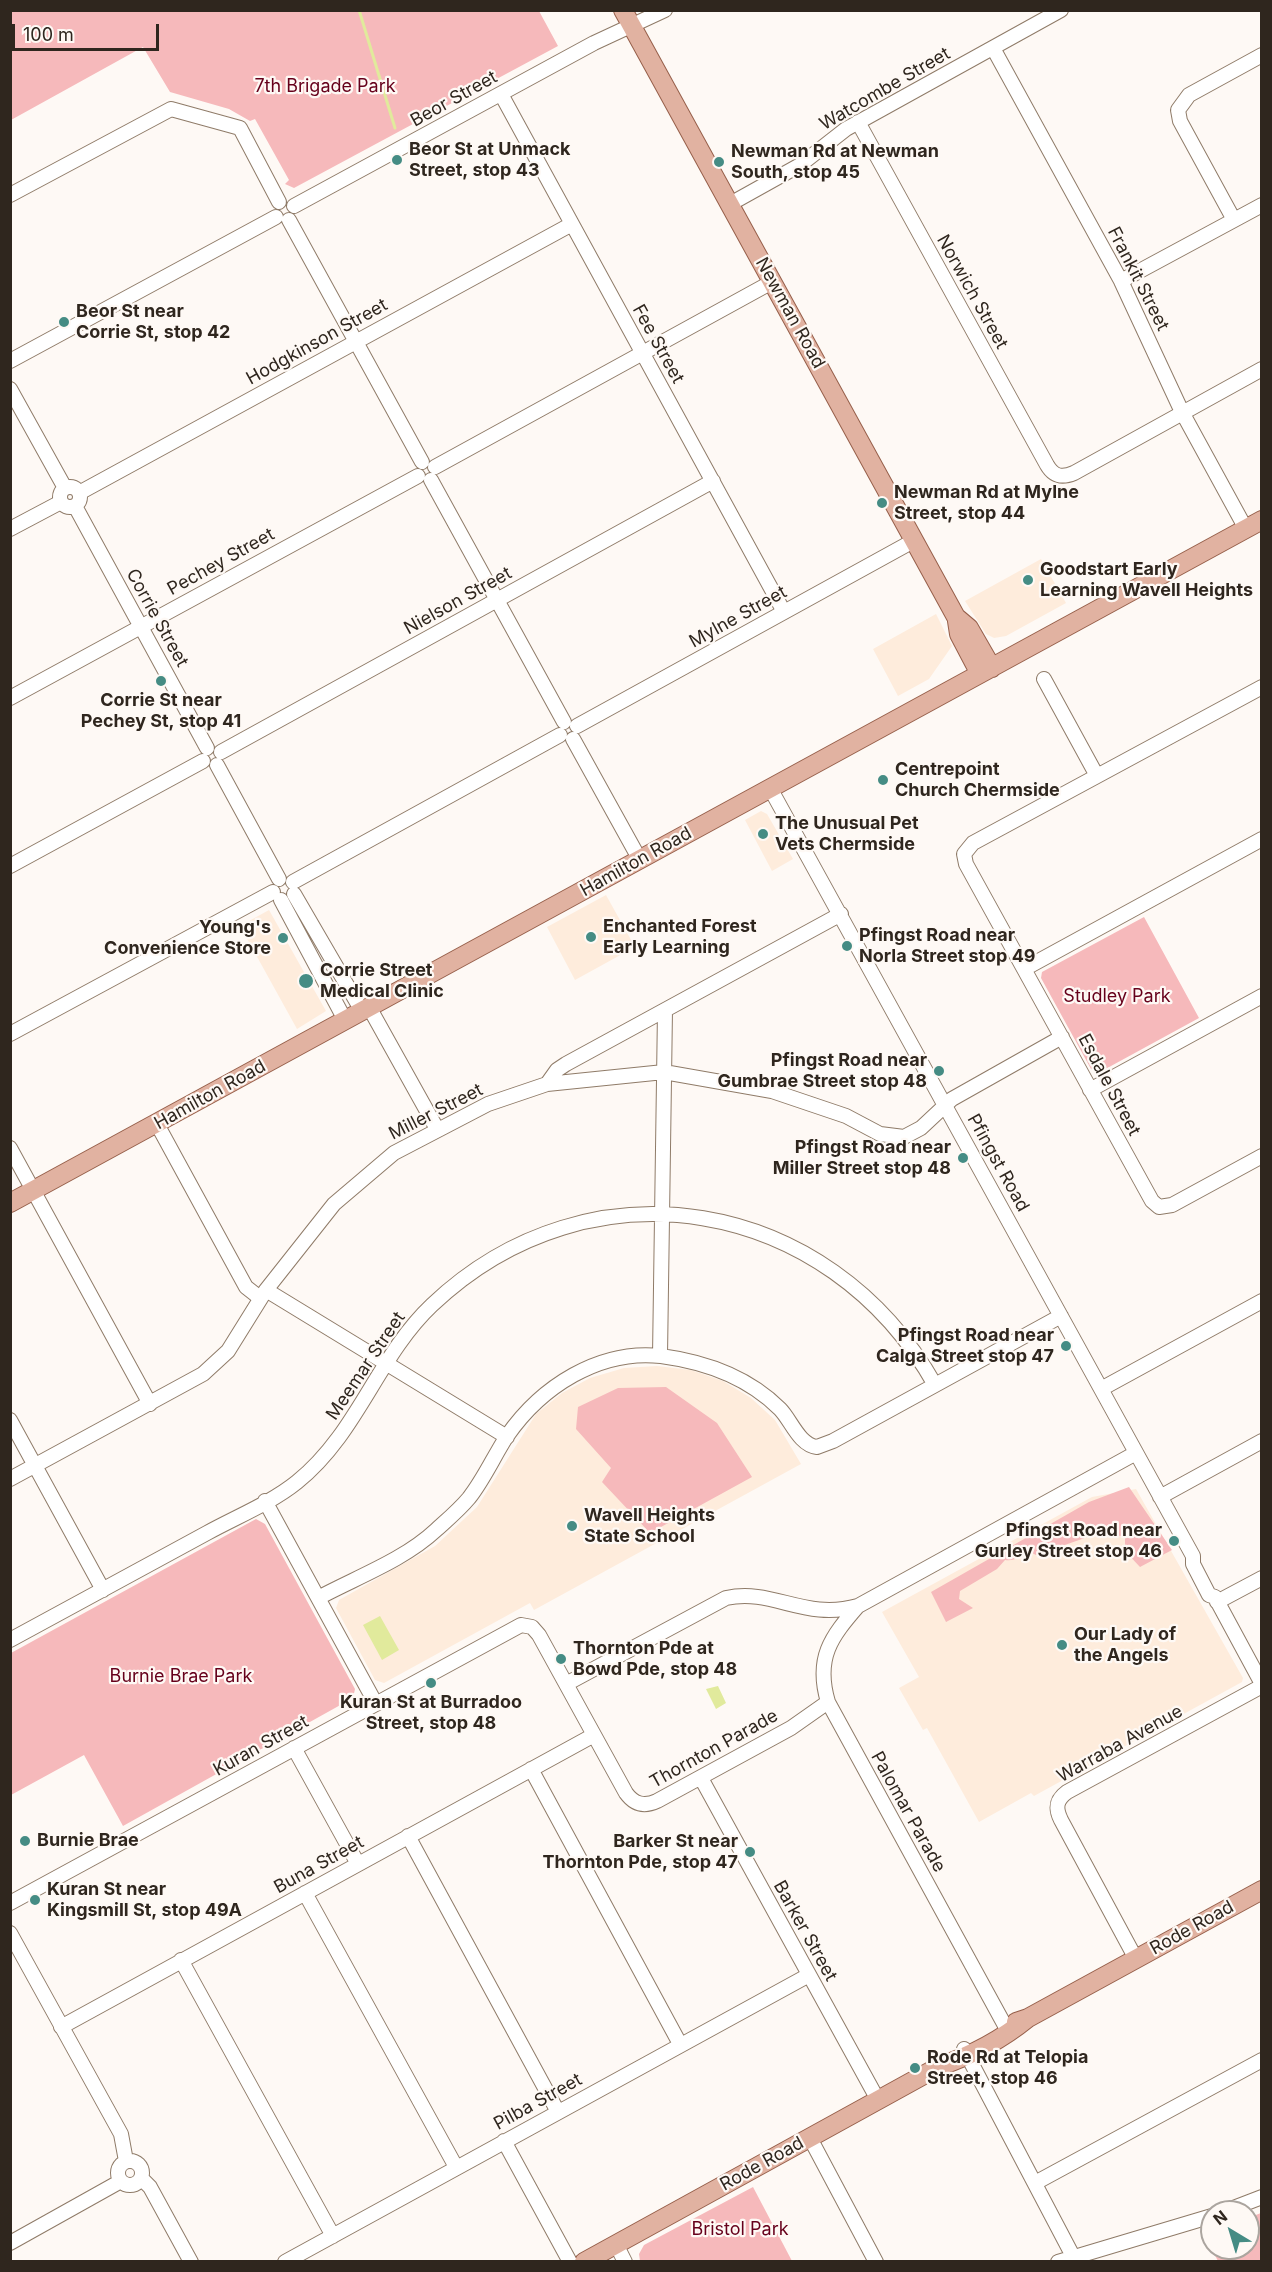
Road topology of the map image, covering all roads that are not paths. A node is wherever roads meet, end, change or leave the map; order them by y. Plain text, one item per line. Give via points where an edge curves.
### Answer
1 (664, 10) edge
2 (1061, 10) edge
3 (627, 18) edge
4 (993, 48) junction
5 (1262, 55) edge
6 (501, 94) junction
7 (858, 122) junction
8 (10, 195) edge
9 (279, 202) junction
10 (730, 204) junction
11 (1262, 205) edge
12 (294, 206) junction
13 (282, 218) junction
14 (1234, 220) junction
15 (572, 224) junction
16 (1121, 281) junction
17 (772, 282) junction
18 (355, 341) junction
19 (643, 353) junction
20 (10, 361) edge
21 (1262, 369) edge
22 (10, 389) edge
23 (1182, 412) junction
24 (428, 474) junction
25 (713, 481) junction
26 (65, 488) junction
27 (79, 492) junction
28 (68, 504) junction
29 (1254, 525) edge
30 (10, 530) edge
31 (915, 540) junction
32 (497, 600) junction
33 (784, 612) junction
34 (141, 627) junction
35 (986, 671) junction
36 (1044, 679) dead end
37 (1262, 687) edge
38 (10, 698) edge
39 (568, 730) junction
40 (212, 756) junction
41 (1097, 776) junction
42 (770, 788) junction
43 (1262, 839) edge
44 (640, 860) junction
45 (10, 866) edge
46 (279, 879) junction
47 (294, 888) junction
48 (277, 896) junction
49 (841, 914) junction
50 (1024, 969) junction
51 (1262, 996) edge
52 (366, 1009) junction
53 (665, 1010) junction
54 (345, 1020) junction
55 (10, 1035) edge
56 (1062, 1038) junction
57 (664, 1072) junction
58 (547, 1084) junction
59 (1090, 1090) junction
60 (946, 1105) junction
61 (156, 1124) junction
62 (437, 1130) junction
63 (10, 1148) edge
64 (1262, 1156) edge
65 (33, 1190) junction
66 (10, 1203) edge
67 (661, 1215) junction
68 (263, 1294) junction
69 (1262, 1301) edge
70 (1061, 1316) junction
71 (660, 1356) junction
72 (387, 1364) junction
73 (935, 1385) junction
74 (1101, 1389) junction
75 (150, 1404) junction
76 (10, 1420) edge
77 (507, 1437) junction
78 (1262, 1441) edge
79 (1136, 1453) junction
80 (35, 1466) junction
81 (10, 1479) edge
82 (1160, 1497) junction
83 (265, 1501) junction
84 (1262, 1578) edge
85 (103, 1590) junction
86 (318, 1598) junction
87 (1216, 1599) junction
88 (858, 1606) junction
89 (530, 1626) joint
90 (10, 1640) edge
91 (566, 1684) junction
92 (1262, 1685) edge
93 (828, 1702) junction
94 (376, 1704) junction
95 (594, 1735) junction
96 (294, 1748) junction
97 (531, 1769) junction
98 (701, 1778) junction
99 (408, 1836) junction
100 (358, 1864) junction
101 (1262, 1890) edge
102 (305, 1893) junction
103 (10, 1903) edge
104 (10, 1933) edge
105 (1136, 1959) junction
106 (181, 1960) junction
107 (809, 1975) junction
108 (62, 2027) junction
109 (1007, 2030) junction
110 (680, 2044) junction
111 (966, 2052) junction
112 (1262, 2060) edge
113 (878, 2100) junction
114 (558, 2112) junction
115 (810, 2138) junction
116 (504, 2141) junction
117 (126, 2161) junction
118 (456, 2167) junction
119 (141, 2178) junction
120 (122, 2181) junction
121 (1035, 2183) junction
122 (1200, 2220) edge
123 (333, 2236) junction
124 (10, 2243) edge
125 (616, 2244) junction
126 (1075, 2259) edge
127 (190, 2262) edge
128 (285, 2262) edge
129 (570, 2262) edge
130 (584, 2262) edge
131 (626, 2262) edge
132 (876, 2262) edge
133 (1058, 2262) edge

1 - 3 street, Beor Street
2 - 4 street, Watcombe Street
3 - 6 street, Beor Street
3 - 10 main road, Newman Road
4 - 7 street, Watcombe Street
4 - 16 street, Frankit Street
5 - 14 street via 1189,95 1178,110 1180,121
6 - 12 street, Beor Street
6 - 15 street, Fee Street
7 - 10 street, Watcombe Street via 800,165
7 - 23 street, Norwich Street via 1047,465 1058,477 1074,473
8 - 9 street via 171,109 240,128
9 - 12 street via 290,201
9 - 13 street via 275,207
10 - 17 main road, Newman Road
11 - 14 street
12 - 13 street via 294,216
13 - 18 street
13 - 20 street
14 - 16 street
15 - 18 street, Hodgkinson Street
15 - 19 street, Fee Street
16 - 23 street, Frankit Street
17 - 19 street, Pechey Street
17 - 31 main road, Newman Road
18 - 24 street via 422,462 431,462
18 - 27 street, Hodgkinson Street
19 - 24 street, Pechey Street
19 - 25 street, Fee Street
21 - 23 street
22 - 26 street
23 - 29 street, Frankit Street
24 - 32 street
24 - 34 street, Pechey Street
25 - 32 street, Nielson Street
25 - 33 street, Fee Street
26 - 27 street
26 - 28 street via 61,493
27 - 28 street via 79,502
28 - 30 street
28 - 34 street, Corrie Street
29 - 35 main road, Hamilton Road
31 - 33 street, Mylne Street
31 - 35 main road, Newman Road via 956,616 959,634
32 - 39 street
32 - 40 street, Nielson Street
33 - 39 street, Mylne Street
34 - 38 street, Pechey Street
34 - 40 street, Corrie Street
35 - 42 main road, Hamilton Road
36 - 41 street
37 - 41 street
39 - 44 street
39 - 47 street, Mylne Street
40 - 45 street, Nielson Street
40 - 46 street, Corrie Street
41 - 50 street, Esdale Street via 973,843 965,851 966,864
42 - 44 main road, Hamilton Road
42 - 49 street, Pfingst Road
43 - 50 street
44 - 52 main road, Hamilton Road
46 - 47 street via 286,878
46 - 48 street via 273,884
47 - 48 street via 290,898
47 - 52 street
48 - 54 street
48 - 55 street
49 - 53 street
49 - 60 street, Pfingst Road
50 - 56 street, Esdale Street
51 - 59 street
52 - 54 main road, Hamilton Road
52 - 62 street
53 - 57 street
53 - 58 street via 562,1066
54 - 61 main road, Hamilton Road
56 - 59 street, Esdale Street
56 - 60 street, Miller Street
57 - 58 street, Miller Street
57 - 60 street, Miller Street via 772,1091 846,1116 893,1138 915,1132
57 - 67 street
58 - 62 street, Miller Street via 488,1104
59 - 64 street, Esdale Street via 1150,1198 1159,1207 1172,1206
60 - 70 street, Pfingst Road
61 - 65 main road, Hamilton Road
61 - 68 street via 246,1287
62 - 68 street, Miller Street via 394,1153 334,1204
63 - 65 street
65 - 66 main road, Hamilton Road
65 - 75 street
67 - 71 street
67 - 72 street, Meemar Street via 589,1220 520,1244 480,1266 433,1305
67 - 73 street, Meemar Street via 718,1220 790,1244 810,1256 852,1285 889,1320
68 - 72 street
68 - 75 street, Miller Street via 223,1357 203,1374
69 - 74 street
70 - 73 street
70 - 74 street, Pfingst Road
71 - 73 street via 709,1367 758,1389 813,1446 826,1444
71 - 77 street via 619,1358 587,1368 538,1400
72 - 77 street
72 - 83 street, Meemar Street via 338,1443 297,1482
74 - 79 street, Pfingst Road
75 - 80 street, Miller Street
76 - 80 street
77 - 86 street via 468,1499 427,1538
78 - 82 street
79 - 82 street, Pfingst Road
79 - 88 street
80 - 81 street, Miller Street
80 - 85 street
82 - 87 street, Pfingst Road via 1216,1590
83 - 85 street, Meemar Street
83 - 86 street
84 - 87 street
85 - 90 street, Meemar Street
86 - 94 street
87 - 92 street, Pfingst Road
88 - 91 street via 815,1611 755,1596 726,1598
88 - 93 street, Palomar Parade via 837,1631 827,1652 823,1673
89 - 91 street, Thornton Parade
89 - 94 street, Kuran Street via 515,1627
91 - 95 street, Thornton Parade
92 - 105 street, Warraba Avenue via 1067,1792 1058,1802 1058,1815
93 - 98 street, Thornton Parade via 791,1728
93 - 109 street, Palomar Parade
94 - 96 street, Kuran Street
95 - 97 street, Buna Street
95 - 98 street, Thornton Parade via 626,1793 638,1803 653,1803
96 - 100 street
96 - 103 street, Kuran Street
97 - 99 street, Buna Street
97 - 110 street
98 - 107 street, Barker Street
99 - 100 street, Buna Street
99 - 114 street
100 - 102 street, Buna Street
101 - 105 main road, Rode Road
102 - 106 street, Buna Street
102 - 118 street
104 - 108 street
105 - 109 main road, Rode Road
106 - 108 street, Buna Street
106 - 123 street
107 - 110 street, Pilba Street
107 - 113 street, Barker Street
108 - 117 street via 122,2138
109 - 111 main road, Rode Road
110 - 114 street, Pilba Street
111 - 113 main road, Rode Road
111 - 121 street
112 - 121 street
113 - 115 main road, Rode Road
114 - 116 street, Pilba Street
115 - 125 main road, Rode Road
115 - 132 street
116 - 118 street, Pilba Street
116 - 129 street
117 - 119 street via 138,2163
117 - 120 street via 118,2170
118 - 123 street, Pilba Street
119 - 120 street via 132,2184
119 - 127 street via 150,2187
120 - 124 street
121 - 126 street
122 - 126 street
123 - 128 street, Pilba Street
125 - 130 main road, Rode Road
125 - 131 street
126 - 133 street

